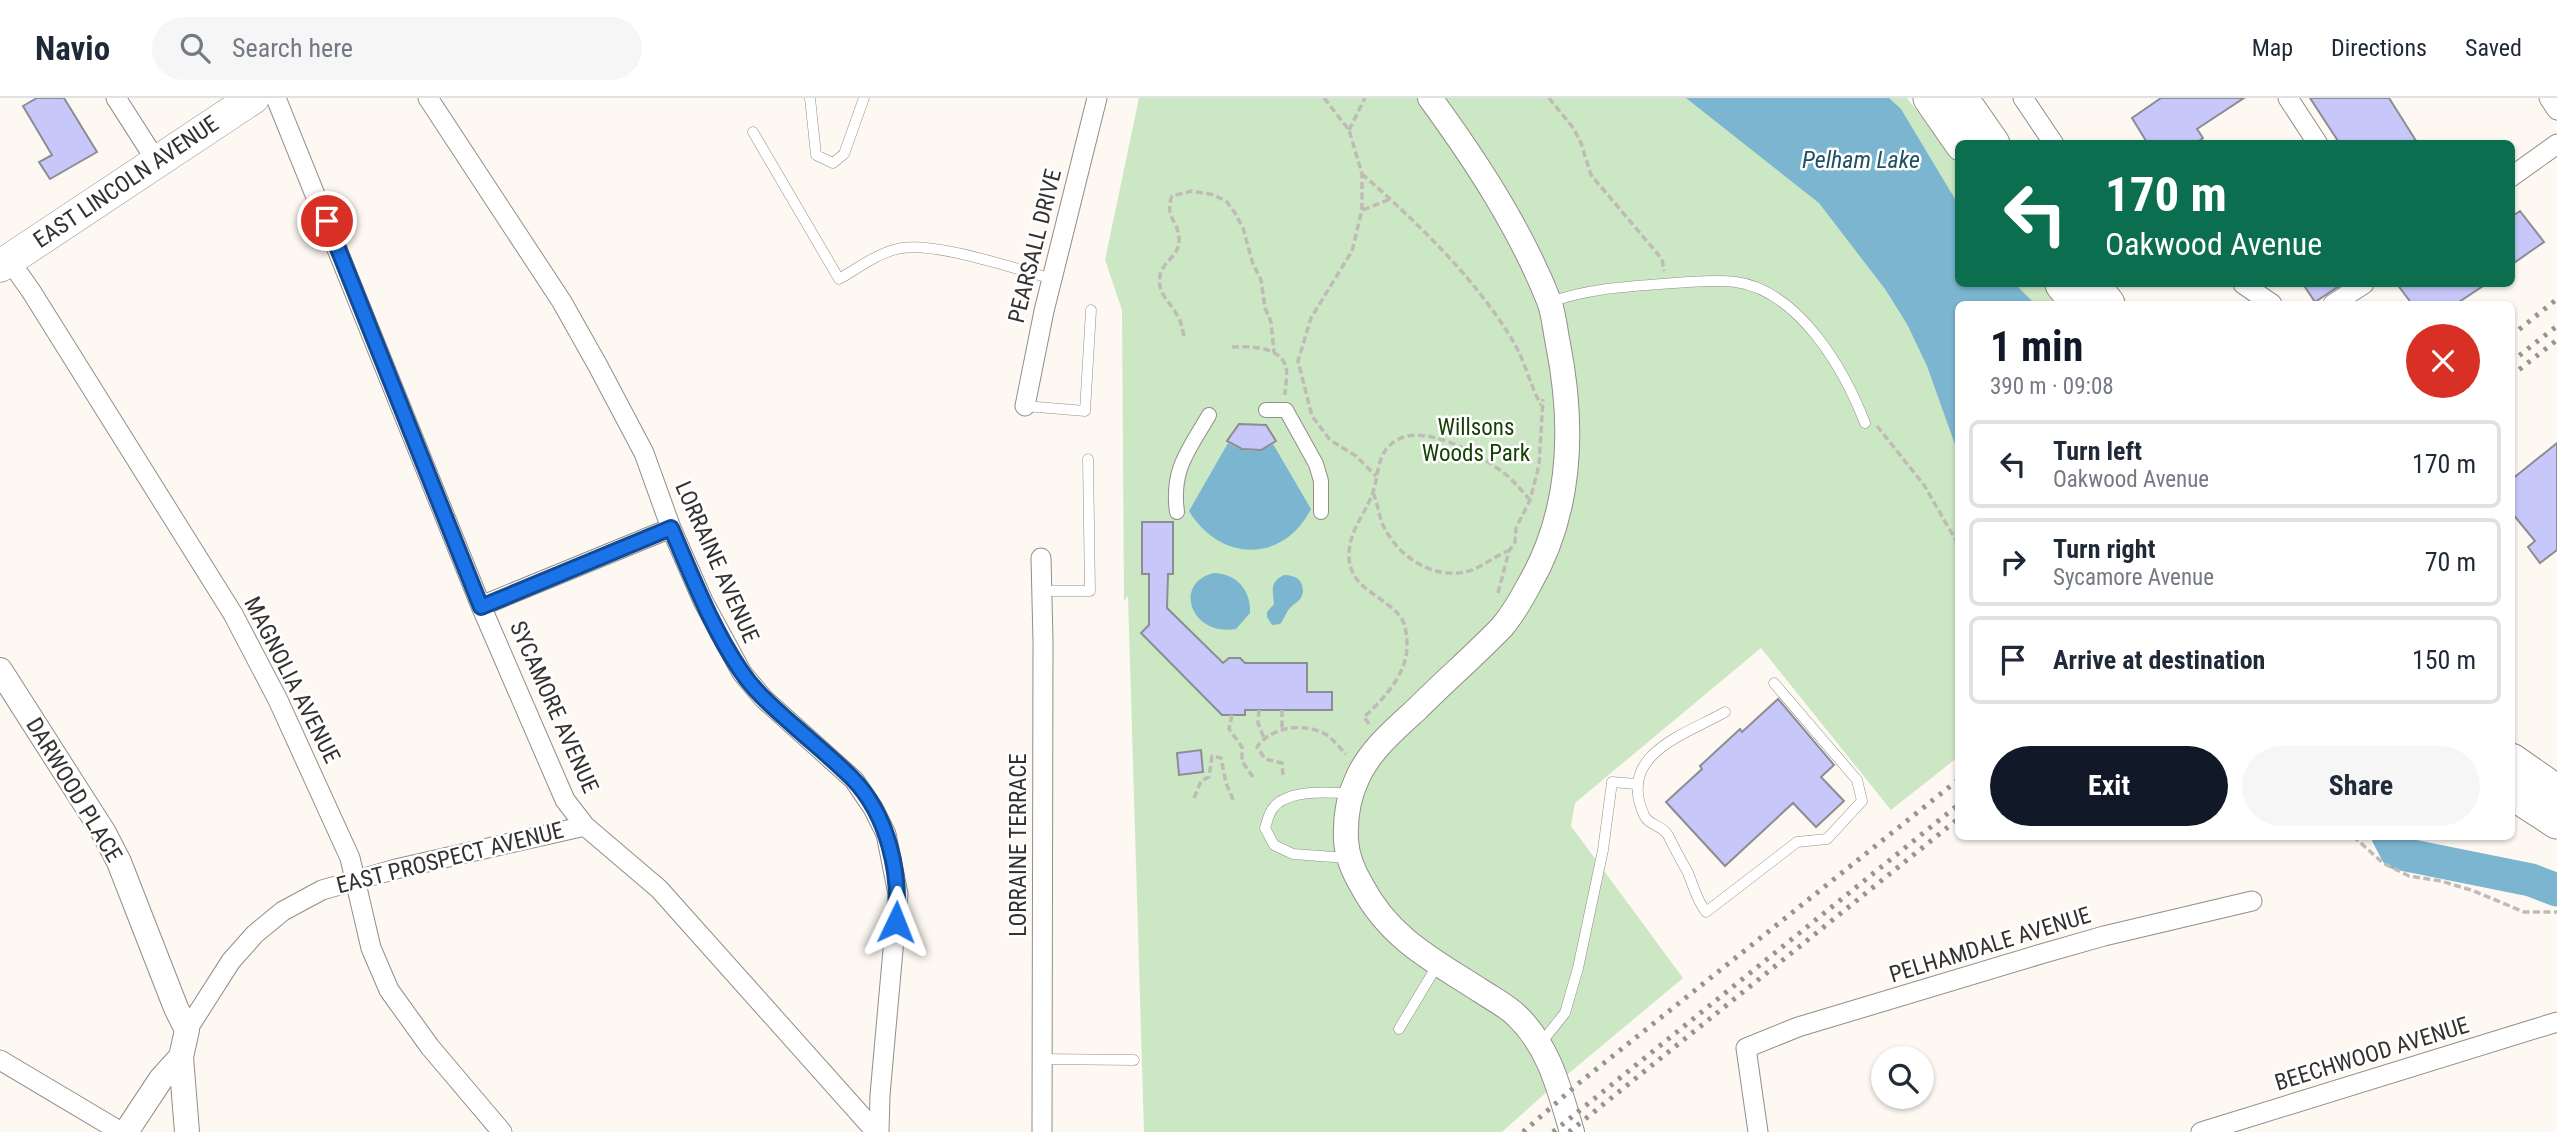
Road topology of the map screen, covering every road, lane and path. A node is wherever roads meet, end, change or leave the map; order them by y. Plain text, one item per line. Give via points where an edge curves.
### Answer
1 (116, 98) edge
2 (253, 98) edge
3 (276, 98) edge
4 (428, 98) edge
5 (810, 98) edge
6 (864, 98) edge
7 (1097, 98) edge
8 (1324, 98) edge
9 (1365, 98) edge
10 (1430, 98) edge
11 (1549, 98) edge
12 (1931, 98) edge
13 (1960, 98) edge
14 (2023, 98) edge
15 (2288, 98) edge
16 (2549, 98) edge
17 (2557, 110) edge
18 (1349, 130) junction
19 (753, 132) dead end
20 (1960, 140) edge
21 (1989, 140) edge
22 (2051, 140) edge
23 (2315, 140) edge
24 (2557, 144) edge
25 (157, 162) junction
26 (1362, 174) junction
27 (2515, 174) edge
28 (1390, 199) junction
29 (1362, 210) junction
30 (4, 263) edge
31 (1053, 279) junction
32 (1664, 284) junction
33 (2065, 287) edge
34 (2093, 287) edge
35 (2247, 287) edge
36 (2359, 287) edge
37 (2077, 301) edge
38 (2105, 301) edge
39 (2268, 301) edge
40 (2338, 301) edge
41 (1549, 302) junction
42 (1091, 310) dead end
43 (1184, 336) dead end
44 (1232, 347) dead end
45 (1273, 352) junction
46 (1285, 393) dead end
47 (1024, 406) joint
48 (1266, 410) dead end
49 (1209, 415) dead end
50 (1865, 423) joint
51 (1088, 459) dead end
52 (1376, 476) junction
53 (1373, 493) junction
54 (1530, 500) junction
55 (1177, 512) dead end
56 (1321, 512) dead end
57 (671, 528) junction
58 (1955, 539) edge
59 (1041, 558) dead end
60 (1042, 591) junction
61 (481, 607) junction
62 (0, 670) edge
63 (1774, 684) dead end
64 (1259, 710) dead end
65 (1282, 710) dead end
66 (1725, 712) dead end
67 (1232, 715) dead end
68 (1375, 729) dead end
69 (1282, 730) junction
70 (1264, 737) junction
71 (1350, 757) dead end
72 (2515, 764) edge
73 (1283, 775) dead end
74 (1255, 780) dead end
75 (1636, 784) junction
76 (1351, 793) junction
77 (2557, 793) edge
78 (2515, 794) edge
79 (1194, 798) dead end
80 (1234, 802) dead end
81 (2557, 821) edge
82 (585, 826) junction
83 (2357, 840) edge
84 (1348, 858) junction
85 (357, 880) junction
86 (2252, 901) dead end
87 (2557, 912) edge
88 (1438, 964) junction
89 (2557, 1022) edge
90 (1399, 1029) dead end
91 (187, 1030) junction
92 (1541, 1043) junction
93 (181, 1057) junction
94 (1042, 1059) junction
95 (0, 1060) edge
96 (1133, 1060) dead end
97 (121, 1132) edge
98 (126, 1132) edge
99 (139, 1132) edge
100 (150, 1132) edge
101 (187, 1132) edge
102 (502, 1132) edge
103 (877, 1132) edge
104 (1042, 1132) edge
105 (1572, 1132) edge
106 (1758, 1132) edge
107 (2201, 1132) edge

1 - 25 street
2 - 25 main road, EAST LINCOLN AVENUE
3 - 61 street, SYCAMORE AVENUE
4 - 57 street, LORRAINE AVENUE via 562,302 644,453
5 - 6 lane via 816,155 833,163 844,153
7 - 31 street, PEARSALL DRIVE
8 - 18 path
9 - 18 path
10 - 41 street via 1506,212
11 - 32 path via 1581,143 1591,175 1662,259
12 - 20 highway
13 - 21 highway
14 - 22 street
15 - 23 street
16 - 17 street
18 - 26 path
19 - 31 lane via 839,279 882,255 912,248 959,253
24 - 27 street
25 - 30 main road, EAST LINCOLN AVENUE
26 - 28 path
26 - 29 path
28 - 29 path
28 - 54 path via 1472,282 1515,345 1542,407 1540,454
29 - 52 path via 1352,251 1311,318 1298,361 1312,416 1330,440
30 - 85 street, MAGNOLIA AVENUE via 31,291 233,614 278,700
31 - 47 street, PEARSALL DRIVE
32 - 41 lane via 1595,289
32 - 50 lane via 1735,282 1760,288 1788,307 1832,356
33 - 37 highway
34 - 38 highway
35 - 39 street
36 - 40 street
41 - 76 street via 1565,383 1568,451 1558,513 1538,570 1505,623 1397,727 1371,757
42 - 47 lane via 1085,411
43 - 45 path via 1159,284 1160,272 1178,248 1169,203 1172,196 1192,191 1227,202 1243,228 1271,321
44 - 45 path
45 - 46 path via 1287,370
48 - 56 street via 1286,410 1316,464
49 - 55 street via 1180,466 1174,494
50 - 58 path via 1879,426 1905,457
51 - 60 lane via 1090,592
52 - 53 path
52 - 54 path via 1388,447 1397,440 1436,436 1502,471
53 - 54 path via 1392,541 1409,558 1437,571 1452,572 1469,571 1509,551
53 - 68 path via 1349,547 1351,570 1363,587 1400,616 1407,650 1385,697 1364,718
57 - 61 street
57 - 103 street, LORRAINE AVENUE via 742,673 764,699 854,780 886,834 898,894
59 - 60 street, LORRAINE TERRACE
60 - 94 street, LORRAINE TERRACE
61 - 82 street, SYCAMORE AVENUE via 565,800
62 - 91 street, DARWOOD PLACE via 114,852
63 - 75 lane via 1857,780 1862,801 1827,839 1797,842 1706,912 1665,831 1646,819
64 - 70 path
65 - 69 path
66 - 75 lane via 1656,749
67 - 74 path via 1230,729
69 - 70 path
69 - 71 path via 1297,727 1323,733
70 - 73 path via 1257,747 1265,760 1282,763
72 - 77 highway
75 - 92 lane via 1612,782 1578,968 1565,1013
76 - 84 street
76 - 84 lane via 1292,796 1274,806 1265,828 1274,845 1293,854
78 - 81 highway
79 - 80 path via 1201,781 1209,777 1212,755 1221,758
82 - 85 street, EAST PROSPECT AVENUE
82 - 103 street, SYCAMORE AVENUE via 659,889
83 - 87 path via 2383,863 2409,876 2474,891 2524,912
84 - 88 street via 1369,901 1387,924
85 - 91 street, EAST PROSPECT AVENUE via 322,890 283,911 255,934 231,961
85 - 102 street, MAGNOLIA AVENUE via 371,948 388,990
86 - 106 street, PELHAMDALE AVENUE via 2041,954 1798,1027 1746,1048
88 - 90 lane
88 - 92 street via 1516,1014
89 - 107 street, BEECHWOOD AVENUE
91 - 93 street, EAST PROSPECT AVENUE
92 - 105 street
93 - 98 street
93 - 101 street, EAST PROSPECT AVENUE
94 - 96 lane
94 - 104 street, LORRAINE TERRACE
95 - 97 street
99 - 100 street

